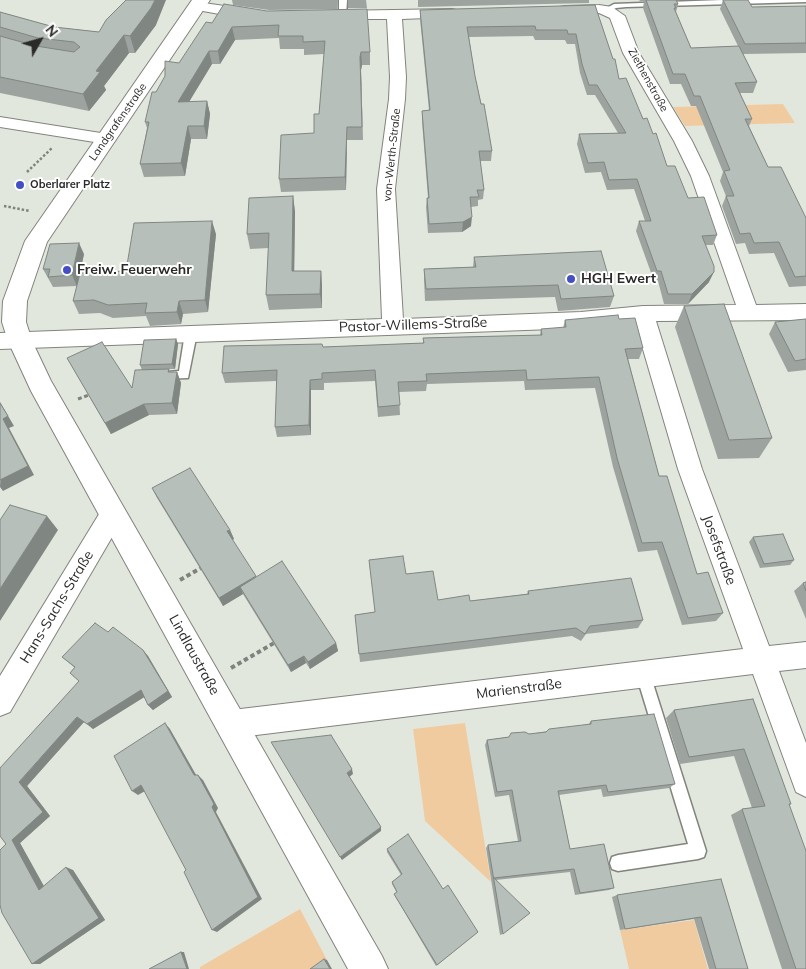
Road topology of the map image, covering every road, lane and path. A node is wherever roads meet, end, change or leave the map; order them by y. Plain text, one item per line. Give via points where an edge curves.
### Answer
1 (805, 0) edge
2 (199, 3) edge
3 (343, 8) edge
4 (554, 10) edge
5 (607, 10) junction
6 (466, 12) edge
7 (394, 15) junction
8 (320, 16) edge
9 (269, 17) edge
10 (0, 122) edge
11 (68, 133) junction
12 (107, 139) junction
13 (27, 172) dead end
14 (806, 312) edge
15 (749, 313) junction
16 (643, 314) junction
17 (393, 326) junction
18 (191, 333) junction
19 (10, 341) edge
20 (151, 376) edge
21 (89, 395) edge
22 (80, 399) dead end
23 (113, 513) junction
24 (201, 568) edge
25 (192, 573) dead end
26 (274, 644) edge
27 (806, 656) edge
28 (760, 661) junction
29 (644, 674) junction
30 (208, 681) junction
31 (0, 702) edge
32 (232, 724) junction
33 (806, 782) edge
34 (618, 863) dead end
35 (369, 969) edge

1 - 5 lane via 626,5
2 - 9 street
2 - 12 street, Landgrafenstraße
3 - 7 street
3 - 8 street
4 - 5 street
5 - 15 street, Ziethenstraße via 617,16 631,53 700,176
6 - 7 street
7 - 17 street, von-Werth-Straße via 398,92 386,189
10 - 11 street
11 - 12 street
11 - 13 path
12 - 19 street, Landgrafenstraße via 36,241 14,301
14 - 15 street, Pastor-Willems-Straße
15 - 16 street, Pastor-Willems-Straße
16 - 17 street, Pastor-Willems-Straße via 581,320
16 - 28 street, Josefstraße via 690,469
17 - 18 street, Pastor-Willems-Straße
18 - 19 street, Pastor-Willems-Straße
18 - 20 lane via 184,375
19 - 23 street, Lindlaustraße via 40,384
21 - 22 path
23 - 30 street, Lindlaustraße
23 - 31 street, Hans-Sachs-Straße
24 - 25 path
26 - 30 path
27 - 28 street, Marienstraße
28 - 29 street, Marienstraße
28 - 33 street, Josefstraße
29 - 32 street, Marienstraße
29 - 34 lane via 698,851
30 - 32 street, Lindlaustraße
32 - 35 street, Lindlaustraße

